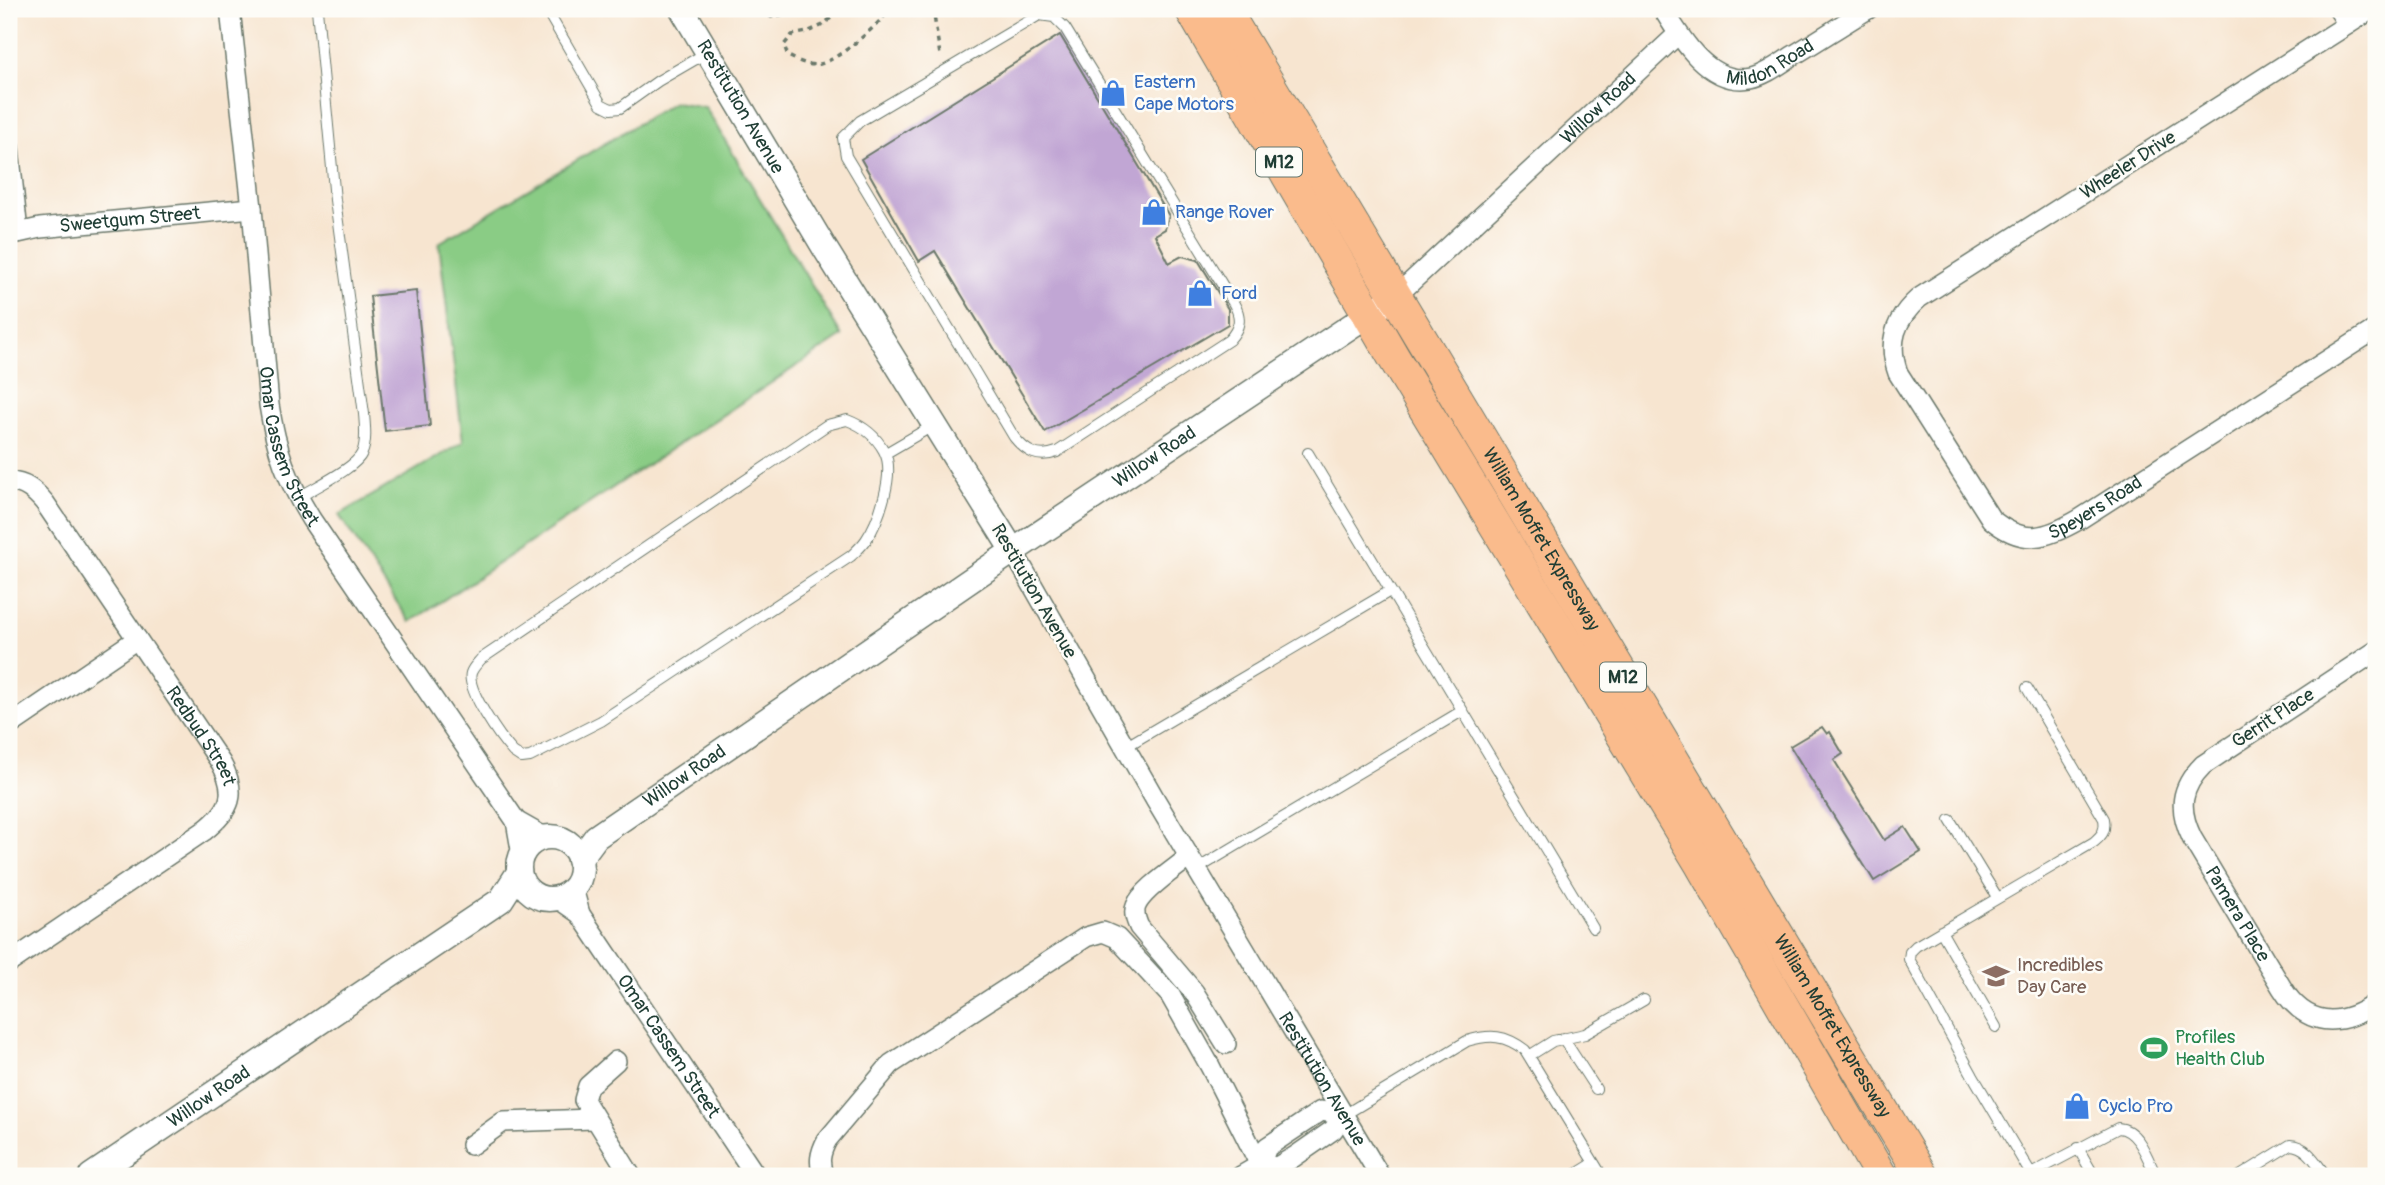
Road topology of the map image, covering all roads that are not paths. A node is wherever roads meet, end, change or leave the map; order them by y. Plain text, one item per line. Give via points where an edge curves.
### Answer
1 (230, 9) edge
2 (317, 9) edge
3 (546, 9) edge
4 (682, 9) edge
5 (1191, 9) edge
6 (1224, 9) edge
7 (1662, 9) edge
8 (1868, 9) edge
9 (2372, 9) edge
10 (2343, 16) edge
11 (1678, 34) junction
12 (708, 52) junction
13 (943, 71) joint
14 (9, 148) edge
15 (253, 208) junction
16 (13, 234) edge
17 (1396, 296) junction
18 (1367, 314) junction
19 (2376, 329) edge
20 (1894, 332) joint
21 (934, 425) junction
22 (886, 453) junction
23 (1308, 453) dead end
24 (16, 483) edge
25 (298, 498) junction
26 (1013, 551) junction
27 (1390, 591) junction
28 (137, 639) junction
29 (2376, 651) edge
30 (2027, 688) dead end
31 (1462, 711) junction
32 (9, 726) edge
33 (1125, 747) junction
34 (2183, 797) joint
35 (1950, 820) dead end
36 (516, 821) junction
37 (564, 847) junction
38 (520, 863) junction
39 (1193, 863) junction
40 (555, 894) junction
41 (1997, 897) junction
42 (501, 900) junction
43 (1593, 928) dead end
44 (1941, 931) junction
45 (9, 963) edge
46 (1644, 1000) dead end
47 (2376, 1003) edge
48 (1996, 1027) dead end
49 (1563, 1038) junction
50 (1226, 1044) dead end
51 (1529, 1056) junction
52 (616, 1061) dead end
53 (1596, 1089) dead end
54 (1344, 1115) junction
55 (594, 1119) junction
56 (471, 1145) dead end
57 (2078, 1148) junction
58 (1594, 1163) junction
59 (1266, 1170) edge
60 (2032, 1175) edge
61 (91, 1176) edge
62 (631, 1176) edge
63 (756, 1176) edge
64 (824, 1176) edge
65 (1241, 1176) edge
66 (1380, 1176) edge
67 (1573, 1176) edge
68 (1602, 1176) edge
69 (1881, 1176) edge
70 (1922, 1176) edge
71 (2094, 1176) edge
72 (2156, 1176) edge
73 (2240, 1176) edge
74 (2326, 1176) edge

1 - 15 street, Omar Cassem Street
2 - 25 lane via 365,446 352,464
3 - 12 lane via 601,104 611,109
4 - 12 street, Restitution Avenue
5 - 18 main road, William Moffet Expressway / M12
6 - 17 main road, William Moffet Expressway / M12
7 - 11 street, Mildon Road
8 - 11 street, Mildon Road via 1750,78 1713,71
9 - 10 street, Wheeler Drive
10 - 20 street, Wheeler Drive via 1919,298 1904,312
11 - 17 street, Willow Road
12 - 21 street, Restitution Avenue
13 - 13 lane via 853,127 843,138 844,150 1014,437 1029,452 1048,456 1229,340 1239,326 1238,312 1060,22 1047,15 1031,17
14 - 16 street
15 - 16 street, Sweetgum Street
15 - 25 street, Omar Cassem Street via 273,431
17 - 18 street, Willow Road
17 - 70 main road, William Moffet Expressway / M12
18 - 26 street, Willow Road
18 - 69 main road, William Moffet Expressway / M12 via 1700,863
19 - 20 street, Speyers Road via 2080,519 2038,537 2014,534 1991,519 1898,373
21 - 22 lane
21 - 26 street, Restitution Avenue
22 - 22 lane via 869,431 856,424 847,420 827,425 489,652 474,667 470,682 508,747 517,756 530,757 582,733 851,556 865,542 880,513 886,494
23 - 27 lane
24 - 28 street, Redbud Street via 45,503
25 - 36 street, Omar Cassem Street
26 - 33 street, Restitution Avenue
26 - 37 street, Willow Road via 596,837
27 - 31 lane
27 - 33 lane
28 - 32 street
28 - 45 street, Redbud Street via 226,772 232,789 228,806 204,831
29 - 34 street, Gerrit Place via 2203,765
30 - 41 lane via 2104,819 2105,828 2094,842
31 - 39 lane
31 - 43 lane
33 - 39 street, Restitution Avenue
34 - 47 street, Pamera Place via 2192,838 2295,1006 2326,1020 2348,1018
35 - 41 lane
36 - 37 street, Omar Cassem Street
36 - 38 street, Omar Cassem Street
37 - 38 street via 531,843
37 - 40 street via 578,880
38 - 40 street via 524,885
38 - 42 street, Willow Road
39 - 50 street via 1145,894 1135,909 1135,919 1194,992
39 - 54 street, Restitution Avenue
40 - 42 street, Willow Road
40 - 63 street, Omar Cassem Street via 580,914
41 - 44 lane
42 - 61 street, Willow Road
44 - 48 lane
44 - 60 lane via 1910,952 1910,963
46 - 49 lane via 1584,1034
49 - 51 lane
49 - 53 lane
51 - 54 lane via 1498,1035 1467,1041
51 - 58 lane
52 - 55 street via 585,1093
54 - 59 street via 1333,1130
54 - 66 street, Restitution Avenue
55 - 56 street via 503,1122
55 - 62 street
57 - 60 lane
57 - 71 lane
57 - 72 lane via 2125,1128 2136,1137
58 - 67 lane
58 - 68 lane
59 - 64 street via 1170,995 1126,945 1110,933 1096,933 891,1064 827,1140 820,1161
59 - 65 street
73 - 74 lane via 2290,1145 2306,1150

